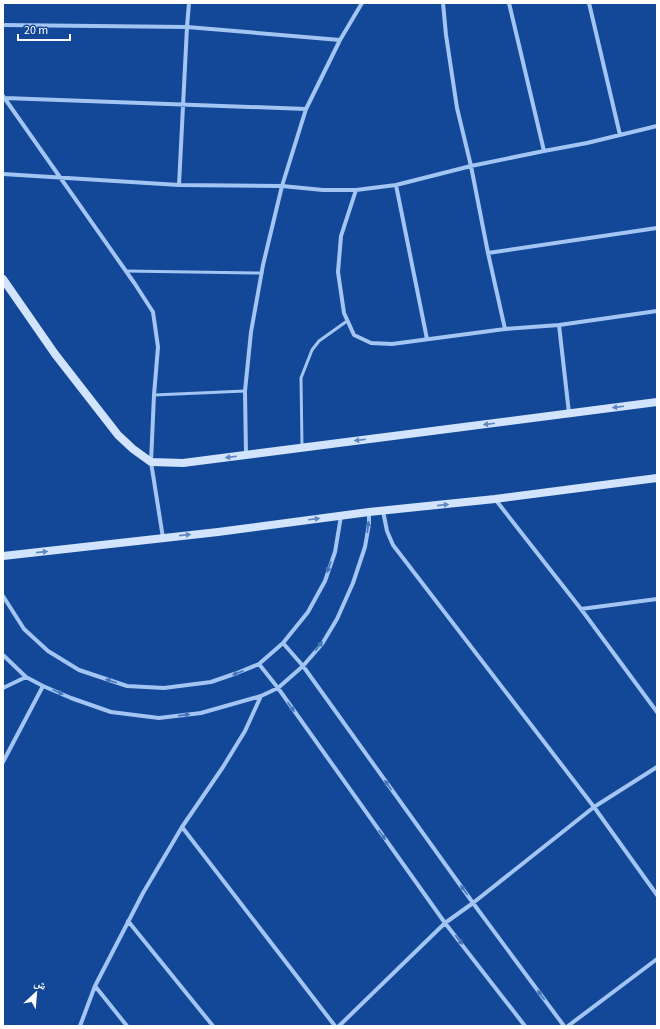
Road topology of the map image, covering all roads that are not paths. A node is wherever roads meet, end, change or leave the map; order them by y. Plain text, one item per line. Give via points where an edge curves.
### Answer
1 (189, 3) edge
2 (362, 3) edge
3 (442, 3) edge
4 (509, 3) edge
5 (589, 3) edge
6 (3, 24) edge
7 (187, 27) junction
8 (340, 40) junction
9 (4, 97) edge
10 (183, 104) junction
11 (306, 109) junction
12 (657, 126) edge
13 (620, 135) junction
14 (544, 151) junction
15 (471, 166) junction
16 (3, 174) edge
17 (60, 176) junction
18 (179, 185) junction
19 (396, 185) junction
20 (282, 186) junction
21 (356, 190) junction
22 (657, 228) edge
23 (488, 253) junction
24 (126, 271) junction
25 (262, 273) junction
26 (3, 279) edge
27 (657, 311) edge
28 (347, 321) junction
29 (559, 325) junction
30 (505, 329) junction
31 (427, 339) junction
32 (245, 391) junction
33 (154, 395) junction
34 (657, 402) edge
35 (569, 414) junction
36 (302, 448) junction
37 (246, 455) junction
38 (151, 462) junction
39 (657, 478) edge
40 (495, 499) junction
41 (383, 511) junction
42 (369, 512) junction
43 (341, 516) junction
44 (163, 538) junction
45 (3, 556) edge
46 (3, 596) edge
47 (657, 599) edge
48 (582, 609) junction
49 (283, 643) junction
50 (3, 655) edge
51 (259, 664) junction
52 (303, 666) junction
53 (26, 677) junction
54 (43, 686) junction
55 (3, 688) edge
56 (278, 688) junction
57 (261, 696) junction
58 (657, 712) edge
59 (3, 762) edge
60 (657, 767) edge
61 (594, 807) junction
62 (182, 827) junction
63 (657, 895) edge
64 (473, 903) junction
65 (128, 921) junction
66 (445, 923) junction
67 (657, 959) edge
68 (95, 986) junction
69 (80, 1026) edge
70 (127, 1026) edge
71 (213, 1026) edge
72 (335, 1026) edge
73 (339, 1026) edge
74 (525, 1026) edge
75 (564, 1026) edge
76 (568, 1026) edge

1 - 7 street
2 - 8 street
3 - 15 street via 457,108
4 - 14 street
5 - 13 street
6 - 7 street
7 - 8 street
7 - 10 street
8 - 11 street
9 - 10 street
9 - 17 street
10 - 11 street
10 - 18 street
11 - 20 street
12 - 13 street
13 - 14 street
14 - 15 street
15 - 19 street
15 - 23 street
16 - 17 street
17 - 18 street
17 - 24 street
18 - 20 street
19 - 21 street
19 - 31 street
20 - 21 street
20 - 25 street
21 - 28 street via 341,236 338,272
22 - 23 street
23 - 30 street
24 - 25 lane
24 - 33 street via 153,312 158,346
25 - 32 street via 251,332
26 - 38 street via 118,435
27 - 29 street
28 - 31 street via 354,335 371,343 392,344
28 - 36 lane via 319,341 312,350 301,378
29 - 30 street
29 - 35 street
30 - 31 street
32 - 33 lane
32 - 37 street
33 - 38 street
34 -> 35 street
35 -> 36 street
36 - 37 street
37 -> 38 street via 182,463
38 - 44 street
39 - 40 street
41 -> 40 street
40 - 48 street
41 - 42 street
41 - 61 street via 393,545
42 - 43 street
52 -> 42 street via 322,644 337,619 353,583 365,547
44 -> 43 street
43 -> 49 street via 335,552 325,581 308,612
45 -> 44 street
51 -> 46 street via 211,682 164,688 126,686 79,670 48,651 24,629
47 - 48 street
48 - 58 street
49 - 51 street
49 - 52 street
50 - 53 street
51 - 56 street
52 - 56 street
64 -> 52 street
53 - 54 street
53 - 55 street
54 -> 57 street via 111,712 159,718 201,713
54 - 59 street
56 - 57 street
56 -> 66 street
57 - 62 street via 245,731
60 - 61 street
61 - 63 street
61 - 64 street
62 - 65 street
62 - 72 street
64 - 66 street
75 -> 64 street
65 - 68 street
65 - 71 street
66 - 73 street
66 -> 74 street
67 - 76 street
68 - 69 street
68 - 70 street

